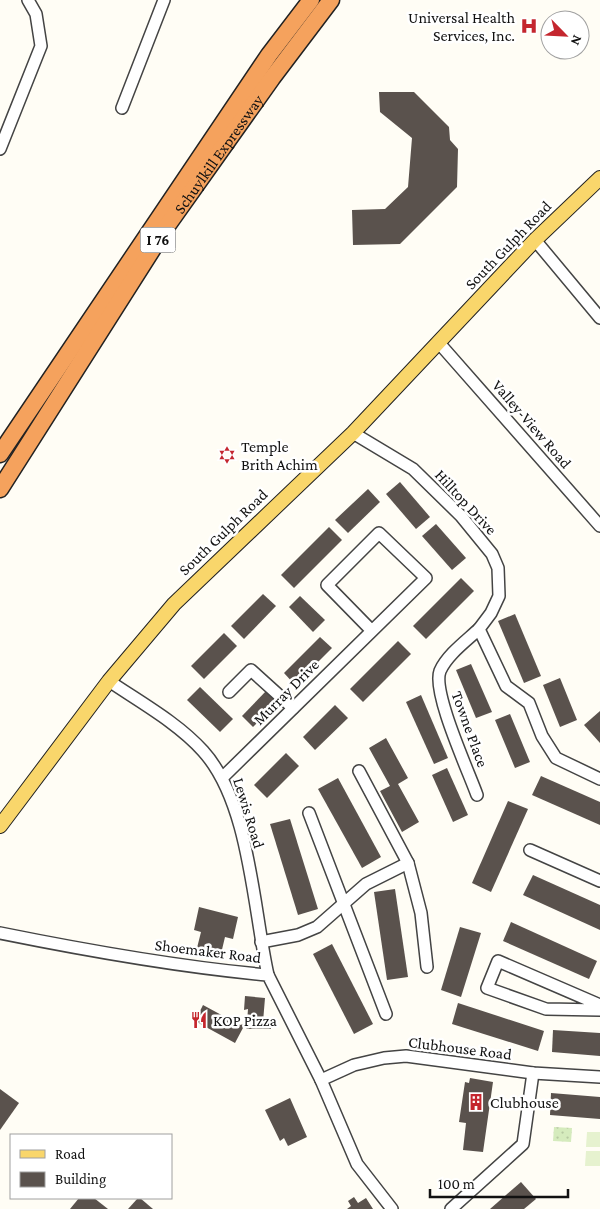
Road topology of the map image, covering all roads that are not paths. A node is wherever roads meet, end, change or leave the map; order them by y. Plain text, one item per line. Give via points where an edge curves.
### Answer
1 (28, 0) edge
2 (164, 0) edge
3 (311, 0) edge
4 (331, 0) edge
5 (122, 108) dead end
6 (0, 149) edge
7 (600, 178) edge
8 (535, 240) junction
9 (600, 318) edge
10 (439, 343) junction
11 (353, 433) junction
12 (0, 454) edge
13 (0, 489) edge
14 (600, 526) edge
15 (479, 629) junction
16 (372, 631) junction
17 (109, 681) junction
18 (229, 692) dead end
19 (294, 708) junction
20 (359, 771) dead end
21 (222, 777) junction
22 (600, 779) edge
23 (477, 795) dead end
24 (309, 813) dead end
25 (0, 826) edge
26 (530, 850) dead end
27 (408, 863) junction
28 (600, 881) edge
29 (342, 903) junction
30 (0, 933) edge
31 (261, 942) junction
32 (427, 967) dead end
33 (268, 975) junction
34 (600, 1005) edge
35 (600, 1010) edge
36 (386, 1014) dead end
37 (534, 1073) junction
38 (600, 1077) edge
39 (321, 1080) junction
40 (392, 1209) edge
41 (451, 1209) edge

1 - 6 street via 36,14 41,46
2 - 5 street
3 - 12 highway, Schuylkill Expressway / I 76 via 246,88
4 - 13 highway, Schuylkill Expressway / I 76 via 169,223
7 - 8 main road, South Gulph Road
8 - 9 street
8 - 10 main road, South Gulph Road
10 - 11 main road, South Gulph Road
10 - 14 street, Valley-View Road
11 - 15 street, Hilltop Drive via 413,469 461,516 492,554 498,568 499,596 492,613
11 - 17 main road, South Gulph Road via 174,604
15 - 22 street via 506,686 529,703 542,736 556,758
15 - 23 street, Towne Place via 445,663 437,681
16 - 16 street, Murray Drive via 426,578 378,533 326,585
16 - 19 street, Murray Drive
17 - 21 street, Lewis Road via 184,734 203,751
17 - 25 main road, South Gulph Road
18 - 19 street via 251,670
19 - 21 street, Murray Drive
20 - 27 street
21 - 31 street, Lewis Road via 245,849
24 - 29 street
26 - 28 street
27 - 29 street via 366,884
27 - 32 street via 421,913
29 - 31 street via 317,927 298,935
29 - 36 street
30 - 33 street, Shoemaker Road via 113,955
31 - 33 street, Lewis Road
33 - 39 street, Shoemaker Road
34 - 35 street via 498,961 487,988 546,1009
37 - 38 street, Clubhouse Road
37 - 39 street, Clubhouse Road via 406,1056 354,1065
37 - 41 street via 523,1144
39 - 40 street, Shoemaker Road via 358,1164

